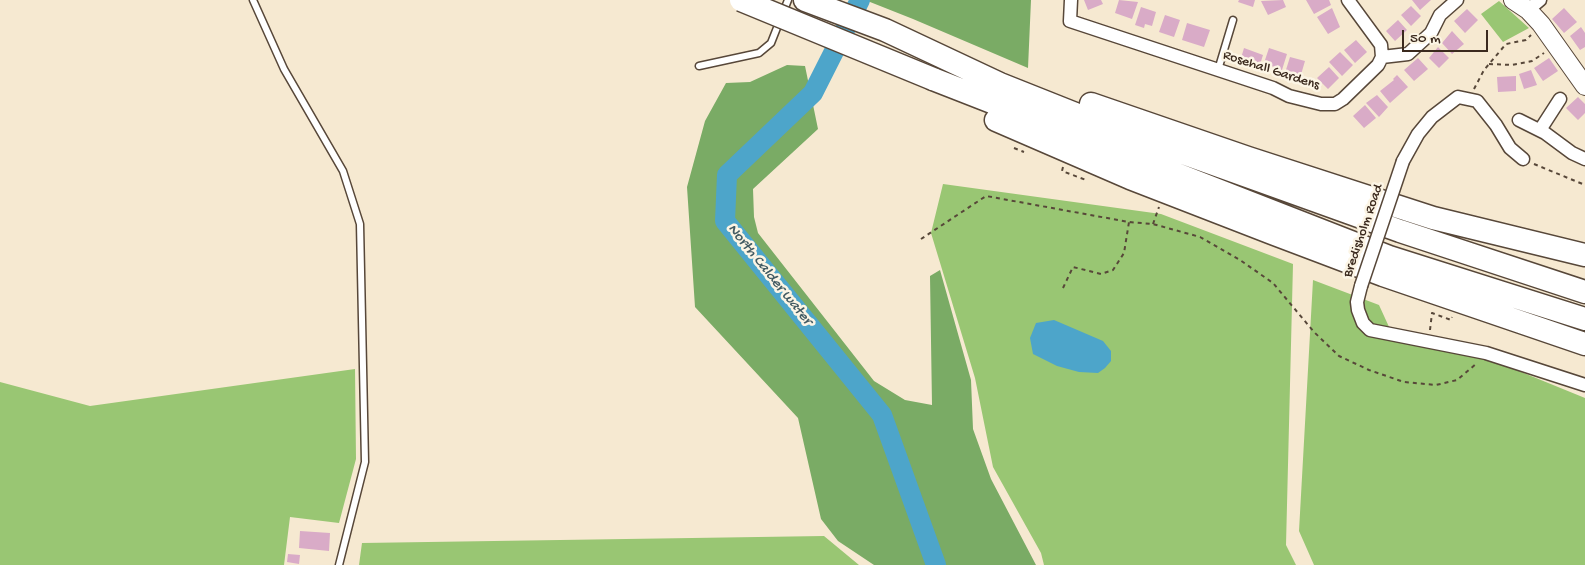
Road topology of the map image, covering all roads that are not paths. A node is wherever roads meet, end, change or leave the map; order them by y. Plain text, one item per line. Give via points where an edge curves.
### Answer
1 (253, 0) edge
2 (741, 0) edge
3 (788, 0) edge
4 (805, 0) edge
5 (1071, 0) edge
6 (1348, 0) edge
7 (1457, 0) edge
8 (1513, 0) edge
9 (1534, 5) edge
10 (1233, 20) dead end
11 (1382, 57) junction
12 (970, 65) junction
13 (699, 66) dead end
14 (1218, 70) junction
15 (1585, 86) edge
16 (957, 91) junction
17 (1560, 99) dead end
18 (1519, 120) dead end
19 (1540, 130) junction
20 (1523, 159) road end
21 (1585, 159) edge
22 (1220, 167) junction
23 (1585, 256) edge
24 (1585, 292) edge
25 (1585, 319) edge
26 (1585, 344) edge
27 (1585, 386) edge
28 (338, 565) edge

1 - 28 lane via 284,69 344,171 360,224 365,462
2 - 16 highway, bridge
3 - 13 lane via 771,43 759,53
4 - 12 highway
5 - 14 street, Rosehall Gardens via 1070,21
6 - 11 street via 1381,45
7 - 11 street via 1440,15 1431,33 1408,54
8 - 9 street
9 - 15 street via 1542,24
10 - 14 lane
11 - 14 street, Rosehall Gardens via 1378,65 1335,104 1289,96
12 - 22 highway via 1000,84
12 - 23 highway via 1424,215
16 - 25 highway via 1389,256
16 - 26 highway via 989,117 1130,178 1383,275
17 - 19 street
18 - 19 street
19 - 21 street
20 - 27 street, Bredisholm Road, bridge via 1510,148 1477,101 1458,97 1432,117 1403,161 1361,286 1358,310 1367,329 1486,353
22 - 23 highway via 1451,230
22 - 24 highway

